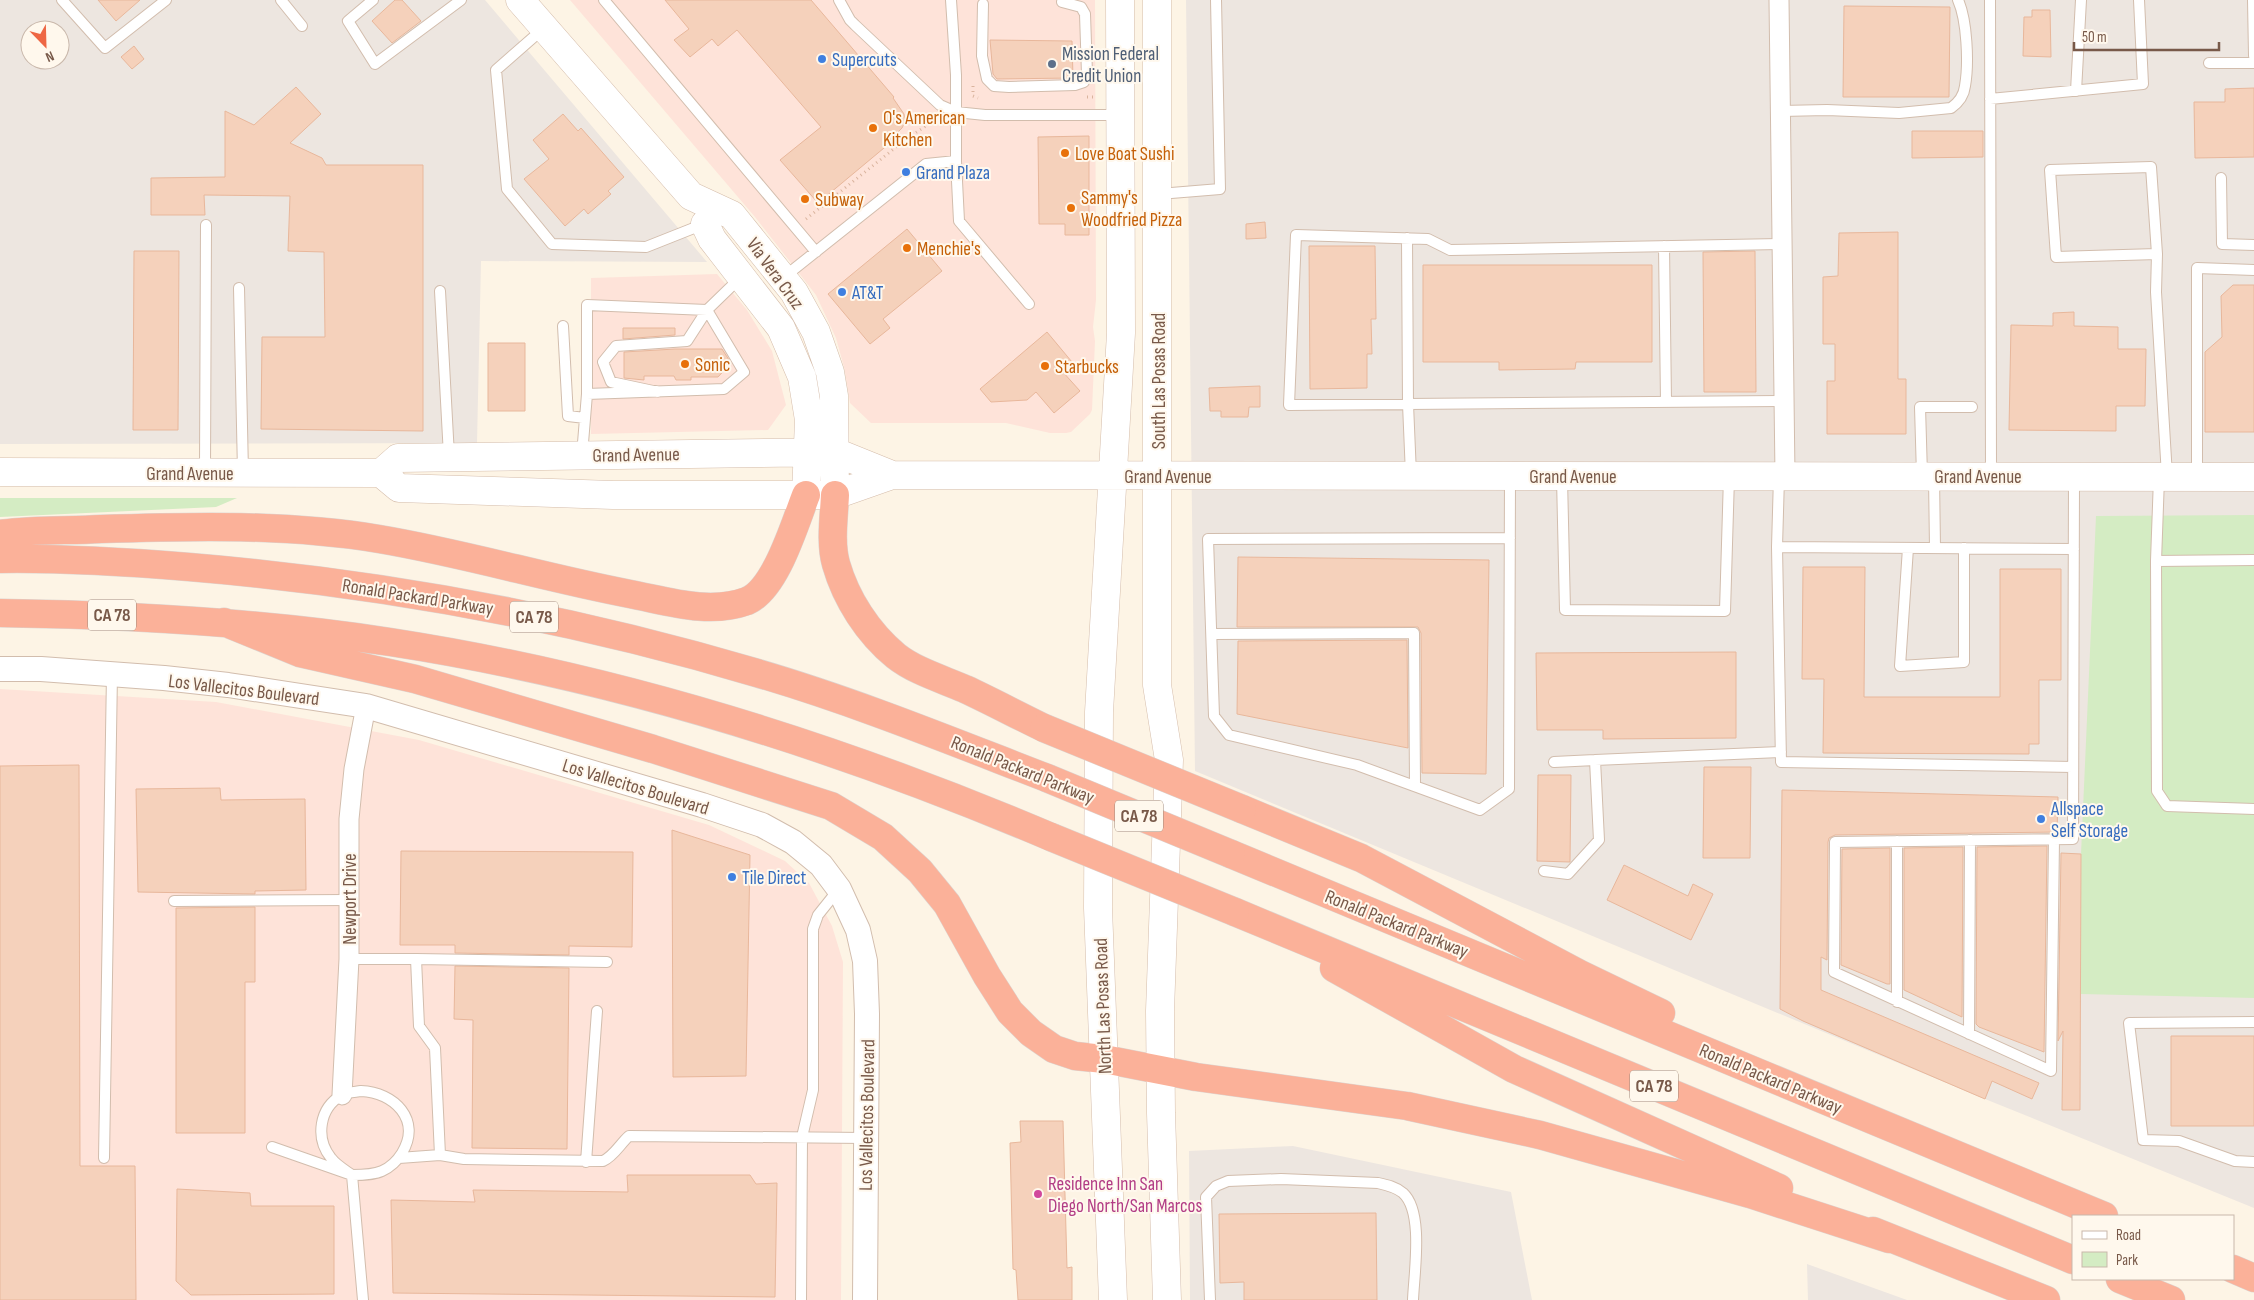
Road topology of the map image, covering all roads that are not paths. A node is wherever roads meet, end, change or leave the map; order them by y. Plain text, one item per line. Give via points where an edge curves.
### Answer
1 (62, 0) edge
2 (166, 0) edge
3 (281, 0) edge
4 (373, 0) edge
5 (461, 0) edge
6 (520, 0) edge
7 (604, 0) edge
8 (839, 0) edge
9 (951, 0) edge
10 (1120, 0) edge
11 (1157, 0) edge
12 (1216, 0) edge
13 (1780, 0) edge
14 (1958, 0) edge
15 (1990, 0) edge
16 (2081, 0) edge
17 (2139, 0) edge
18 (2253, 0) edge
19 (1062, 2) dead end
20 (983, 4) dead end
21 (302, 26) dead end
22 (544, 28) junction
23 (2254, 56) edge
24 (2209, 62) dead end
25 (2254, 62) edge
26 (2076, 91) junction
27 (1990, 99) junction
28 (954, 109) junction
29 (1781, 111) junction
30 (1120, 115) junction
31 (956, 161) junction
32 (2221, 178) dead end
33 (1158, 194) junction
34 (691, 196) junction
35 (705, 224) junction
36 (206, 225) dead end
37 (1407, 238) junction
38 (1782, 244) junction
39 (2254, 245) edge
40 (1664, 246) junction
41 (816, 252) junction
42 (2158, 254) junction
43 (2254, 270) edge
44 (742, 276) junction
45 (784, 278) junction
46 (239, 288) dead end
47 (440, 291) dead end
48 (1029, 304) dead end
49 (707, 310) junction
50 (563, 326) dead end
51 (658, 392) junction
52 (587, 394) junction
53 (1784, 401) junction
54 (1666, 402) junction
55 (1408, 404) junction
56 (1972, 408) dead end
57 (586, 418) junction
58 (809, 452) junction
59 (835, 452) junction
60 (582, 455) junction
61 (449, 457) junction
62 (0, 472) edge
63 (205, 473) junction
64 (243, 473) junction
65 (381, 473) junction
66 (892, 475) junction
67 (1782, 475) junction
68 (1112, 476) junction
69 (1158, 476) junction
70 (1411, 476) junction
71 (1510, 476) junction
72 (1562, 476) junction
73 (1729, 476) junction
74 (1928, 476) junction
75 (1991, 476) junction
76 (2074, 476) junction
77 (2163, 477) junction
78 (2197, 477) junction
79 (2254, 477) edge
80 (479, 491) junction
81 (806, 495) junction
82 (835, 496) junction
83 (0, 534) edge
84 (1510, 538) junction
85 (1778, 547) junction
86 (1908, 548) junction
87 (1934, 548) junction
88 (1964, 548) junction
89 (2074, 549) junction
90 (0, 558) edge
91 (2254, 560) edge
92 (2156, 561) junction
93 (0, 612) edge
94 (224, 622) junction
95 (1212, 634) junction
96 (0, 669) edge
97 (112, 674) junction
98 (366, 706) junction
99 (1099, 712) joint
100 (1781, 752) junction
101 (1595, 760) junction
102 (1554, 762) dead end
103 (2073, 767) junction
104 (1415, 786) junction
105 (2254, 810) edge
106 (2054, 839) junction
107 (1970, 840) junction
108 (1897, 842) junction
109 (1544, 871) dead end
110 (839, 889) junction
111 (349, 900) junction
112 (174, 901) dead end
113 (1235, 912) junction
114 (349, 959) junction
115 (416, 959) junction
116 (607, 962) dead end
117 (1897, 1002) junction
118 (597, 1011) dead end
119 (2254, 1022) edge
120 (1969, 1034) junction
121 (1104, 1059) junction
122 (1161, 1070) junction
123 (342, 1095) junction
124 (802, 1137) junction
125 (866, 1138) junction
126 (272, 1147) dead end
127 (1942, 1149) junction
128 (440, 1155) junction
129 (104, 1158) dead end
130 (399, 1158) junction
131 (586, 1162) junction
132 (2254, 1162) edge
133 (352, 1175) junction
134 (2102, 1215) edge
135 (1890, 1239) junction
136 (2072, 1260) edge
137 (2234, 1269) edge
138 (2254, 1278) edge
139 (2122, 1280) edge
140 (363, 1300) edge
141 (801, 1300) edge
142 (865, 1300) edge
143 (1113, 1300) edge
144 (1167, 1300) edge
145 (1210, 1300) edge
146 (1413, 1300) edge
147 (2046, 1300) edge
148 (2171, 1300) edge

1 - 2 lane via 105,48
3 - 21 lane
4 - 5 lane via 348,21 375,64
6 - 22 main road, Via Vera Cruz
7 - 41 lane
8 - 28 lane via 850,20 940,105
9 - 28 lane
10 - 30 main road, South Las Posas Road
11 - 33 main road, South Las Posas Road
12 - 33 lane via 1220,189
13 - 29 street
14 - 29 lane via 1966,20 1966,87 1958,103 1951,108 1899,113
15 - 27 lane
16 - 26 lane
17 - 26 lane via 2144,84
18 - 23 lane
19 - 20 lane via 1081,7 1085,14 1087,74 1084,82 1075,85 994,86 983,68
22 - 34 main road, Via Vera Cruz
22 - 35 lane via 496,70 507,189 552,244 646,247
24 - 25 lane
26 - 27 lane
27 - 75 lane
28 - 30 lane via 985,115
28 - 31 lane
29 - 38 street
30 - 68 main road, South Las Posas Road via 1121,333
31 - 41 lane via 926,164
31 - 48 lane via 959,221
32 - 39 lane via 2222,244
33 - 69 main road, South Las Posas Road
34 - 35 street, Via Vera Cruz
34 - 45 main road, Via Vera Cruz via 732,214
35 - 44 main road, Via Vera Cruz via 712,239
36 - 63 lane
37 - 40 lane via 1428,239 1450,250
37 - 55 lane
37 - 55 lane via 1296,235 1289,405
38 - 40 lane
38 - 53 street
40 - 54 lane
41 - 45 lane
42 - 42 lane via 2056,256 2050,170 2151,167
42 - 77 lane via 2156,292
43 - 78 lane via 2197,268
44 - 49 lane
44 - 58 main road, Via Vera Cruz via 781,328 802,377 809,420
45 - 59 main road, Via Vera Cruz via 816,332 830,372
46 - 64 lane
47 - 61 lane
49 - 51 lane via 744,372 724,389
49 - 51 lane via 687,342 616,346 603,362 611,382
49 - 52 lane via 587,305
50 - 57 lane via 568,416
51 - 52 lane
52 - 57 lane
53 - 54 lane
53 - 67 street
54 - 55 lane
55 - 70 lane
56 - 74 lane via 1920,407
57 - 60 lane
58 - 59 main road, Grand Avenue
58 - 60 main road, Grand Avenue
58 - 81 main road, Via Vera Cruz
59 - 66 main road, Grand Avenue
59 - 82 main road, Via Vera Cruz
60 - 61 main road, Grand Avenue
60 - 80 main road via 579,468 573,472 509,478
61 - 65 main road, Grand Avenue via 398,458
62 - 63 main road, Grand Avenue
63 - 64 main road, Grand Avenue
64 - 65 main road, Grand Avenue
65 - 80 main road, Grand Avenue via 399,488
66 - 68 main road, Grand Avenue
66 - 82 main road, Grand Avenue
67 - 73 main road, Grand Avenue
67 - 74 main road, Grand Avenue
67 - 85 lane
68 - 69 main road, Grand Avenue
68 - 99 main road, South Las Posas Road
69 - 70 main road, Grand Avenue
69 - 122 main road, South Las Posas Road via 1157,686 1169,760 1160,1011
70 - 71 main road, Grand Avenue
71 - 72 main road, Grand Avenue
71 - 84 lane
72 - 73 main road, Grand Avenue
72 - 73 lane via 1566,610 1725,611
74 - 75 main road, Grand Avenue
74 - 87 lane
75 - 76 main road, Grand Avenue
76 - 77 main road, Grand Avenue
76 - 89 lane
77 - 78 main road, Grand Avenue
77 - 92 lane
78 - 79 main road, Grand Avenue
80 - 81 main road, Grand Avenue
81 - 82 main road, Grand Avenue
81 - 83 highway via 768,584 749,600 724,607 696,606 379,539 322,532 248,527 171,527
82 - 127 highway, bridge via 836,563 847,594 868,628 897,656 1044,728 1361,858 1580,974
84 - 95 lane via 1208,539
84 - 104 lane via 1509,789 1480,810
85 - 86 lane
85 - 100 lane
86 - 87 lane
86 - 88 lane via 1900,666 1964,662
87 - 88 lane
88 - 89 lane
89 - 103 lane
90 - 127 highway, Ronald Packard Parkway / CA 78, bridge via 135,563 264,573 392,590 638,639 760,674 883,714 1047,778
91 - 92 lane
92 - 105 lane via 2157,791 2167,806
93 - 94 highway, CA 78
94 - 113 highway, CA 78, bridge via 399,644 519,665 763,729 960,799
94 - 121 highway via 300,653 415,679 653,749 831,806 883,837 920,871 948,904 1010,1012 1031,1033 1054,1049 1075,1056
95 - 104 lane via 1214,716 1229,736 1357,765
95 - 104 lane via 1414,632
96 - 97 street, Los Vallecitos Boulevard
97 - 98 street, Los Vallecitos Boulevard via 228,685
97 - 129 lane
98 - 110 street, Los Vallecitos Boulevard via 762,825 793,842 822,865
98 - 111 street, Newport Drive via 348,819
99 - 121 main road, North Las Posas Road via 1098,908
100 - 101 lane
100 - 103 lane via 1781,762
101 - 102 lane
101 - 109 lane via 1599,840 1568,874
103 - 106 lane via 2073,839
106 - 107 lane
106 - 120 lane via 2051,1071
107 - 108 lane
107 - 120 lane
108 - 117 lane
108 - 117 lane via 1835,842 1834,962 1834,972
110 - 124 lane via 818,915 813,929 813,1090
110 - 125 street, Los Vallecitos Boulevard via 858,930 865,962
111 - 112 lane
111 - 114 street, Newport Drive
113 - 135 highway via 1514,1069
113 - 136 highway, CA 78
114 - 115 lane
114 - 123 street, Newport Drive
115 - 116 lane
115 - 128 lane via 419,1026 435,1048
117 - 120 lane
118 - 131 lane
119 - 132 lane via 2129,1023 2143,1140 2179,1141 2234,1161
121 - 122 highway
121 - 143 main road, North Las Posas Road
122 - 135 highway via 1407,1106 1540,1135 1750,1194
122 - 144 main road
123 - 130 lane via 361,1090 373,1091 384,1094 401,1109 407,1120 409,1137
123 - 133 lane via 324,1113 321,1138 332,1160
124 - 125 lane
124 - 131 lane via 629,1136 603,1162
124 - 141 lane
125 - 142 street, Los Vallecitos Boulevard
126 - 133 lane
127 - 134 highway, Ronald Packard Parkway / CA 78
128 - 130 lane
128 - 131 lane via 464,1160
130 - 133 lane via 374,1174
133 - 140 lane
135 - 147 highway
137 - 138 highway
139 - 148 highway
145 - 146 lane via 1206,1197 1216,1186 1228,1181 1281,1179 1378,1183 1403,1193 1412,1205 1416,1220

